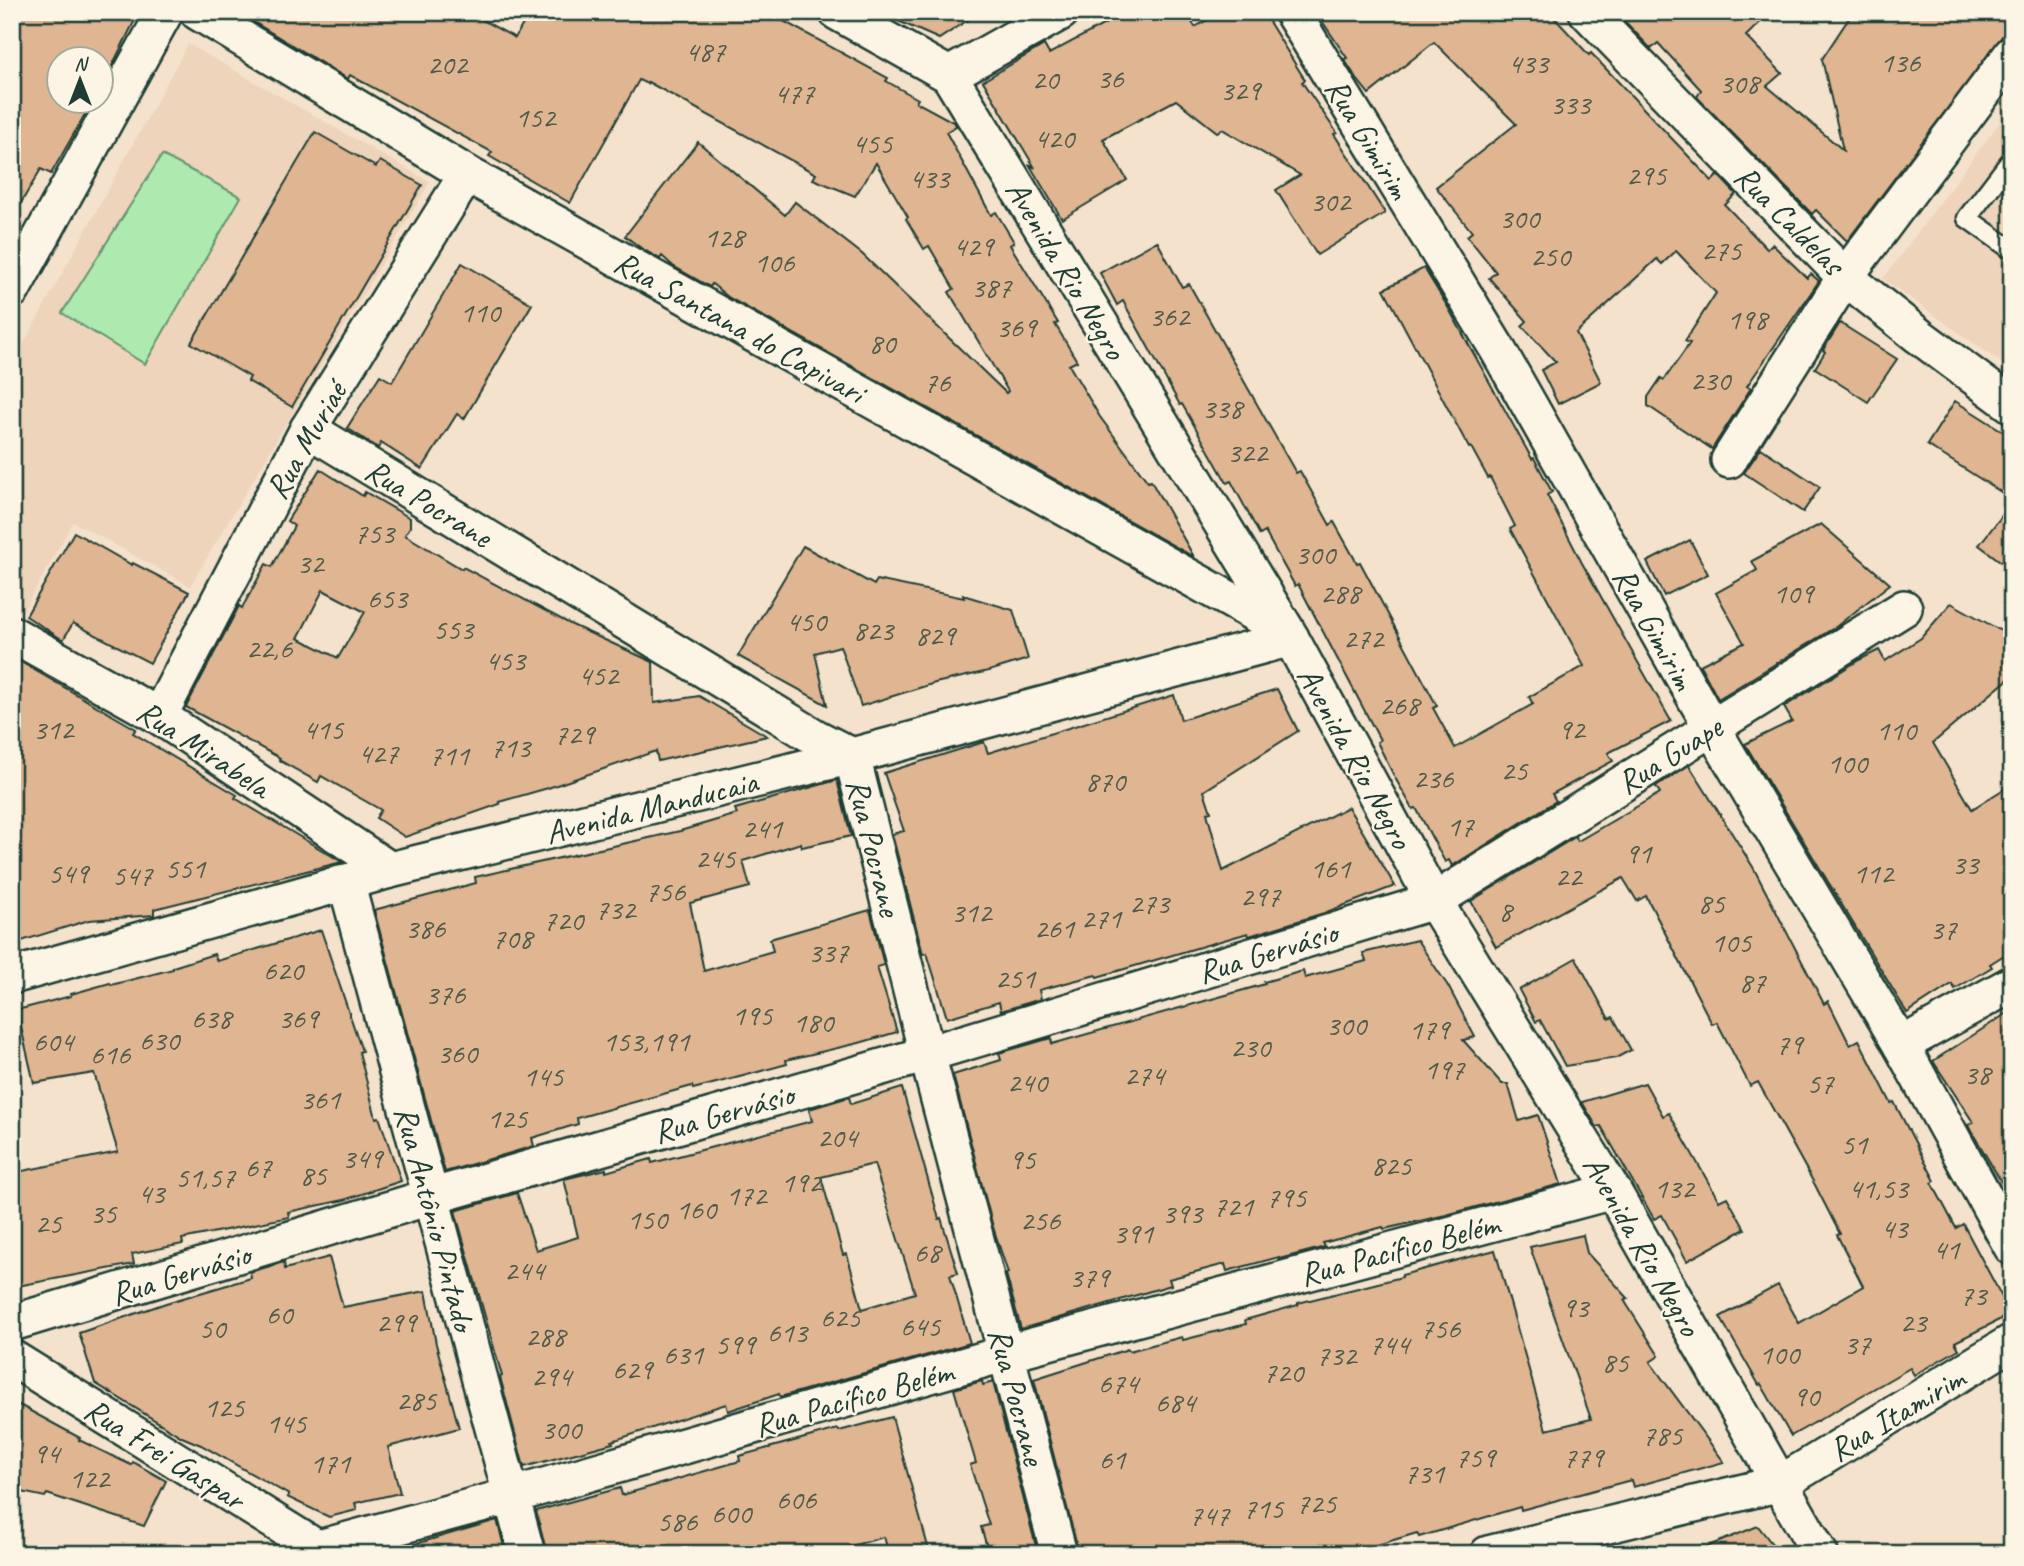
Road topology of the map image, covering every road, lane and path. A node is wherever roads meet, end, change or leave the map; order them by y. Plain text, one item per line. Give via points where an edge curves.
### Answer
1 (165, 12) edge
2 (198, 12) edge
3 (837, 12) edge
4 (1060, 12) edge
5 (1292, 12) edge
6 (1587, 12) edge
7 (2012, 54) edge
8 (949, 75) junction
9 (2012, 159) edge
10 (467, 174) junction
11 (2012, 250) edge
12 (1845, 277) junction
13 (15, 279) edge
14 (2012, 405) edge
15 (307, 429) junction
16 (1729, 460) dead end
17 (1904, 608) dead end
18 (12, 634) edge
19 (1289, 635) junction
20 (159, 716) junction
21 (1712, 728) junction
22 (852, 757) junction
23 (390, 870) junction
24 (346, 882) junction
25 (1434, 901) junction
26 (12, 976) edge
27 (2012, 984) edge
28 (1900, 1045) junction
29 (927, 1054) junction
30 (1613, 1191) junction
31 (430, 1197) junction
32 (2012, 1247) edge
33 (12, 1323) edge
34 (2012, 1342) edge
35 (1007, 1353) junction
36 (12, 1358) edge
37 (1781, 1483) junction
38 (510, 1496) junction
39 (307, 1551) edge
40 (527, 1554) edge
41 (1059, 1554) edge
42 (1488, 1554) edge
43 (1820, 1554) edge

1 - 13 street
2 - 10 street, Rua Santana do Capivari
3 - 8 street, Avenida Rio Negro
4 - 8 street
5 - 21 street, Rua Gimirim via 1498,350
6 - 12 street, Rua Caldelas
7 - 12 street
8 - 19 street, Avenida Rio Negro
9 - 11 lane via 1967,218
10 - 15 street, Rua Muriaé
10 - 19 street, Rua Santana do Capivari
12 - 14 street, Rua Caldelas
12 - 16 street
15 - 20 street, Rua Muriaé
15 - 22 street, Rua Pocrane
17 - 21 street, Rua Guape
18 - 20 street, Rua Mirabela
19 - 22 street, Avenida Manducaia
19 - 25 street, Avenida Rio Negro
20 - 23 street, Rua Mirabela
21 - 25 street, Rua Guape
21 - 28 street, Rua Gimirim
22 - 23 street, Avenida Manducaia
22 - 29 street, Rua Pocrane
23 - 24 street, Avenida Manducaia
24 - 26 street, Avenida Manducaia
24 - 31 street, Rua Antônio Pintado
25 - 29 street, Rua Gervásio
25 - 30 street, Avenida Rio Negro
27 - 28 street
28 - 32 street, Rua Gimirim
29 - 31 street, Rua Gervásio
29 - 35 street, Rua Pocrane
30 - 35 street, Rua Pacífico Belém
30 - 37 street, Avenida Rio Negro
31 - 33 street, Rua Gervásio
31 - 38 street, Rua Antônio Pintado
34 - 37 street, Rua Itamirim
35 - 38 street, Rua Pacífico Belém
35 - 41 street, Rua Pocrane
36 - 39 street, Rua Frei Gaspar
37 - 42 street, Rua Itamirim
37 - 43 street, Avenida Rio Negro
38 - 39 street, Rua Pacífico Belém
38 - 40 street, Rua Antônio Pintado

